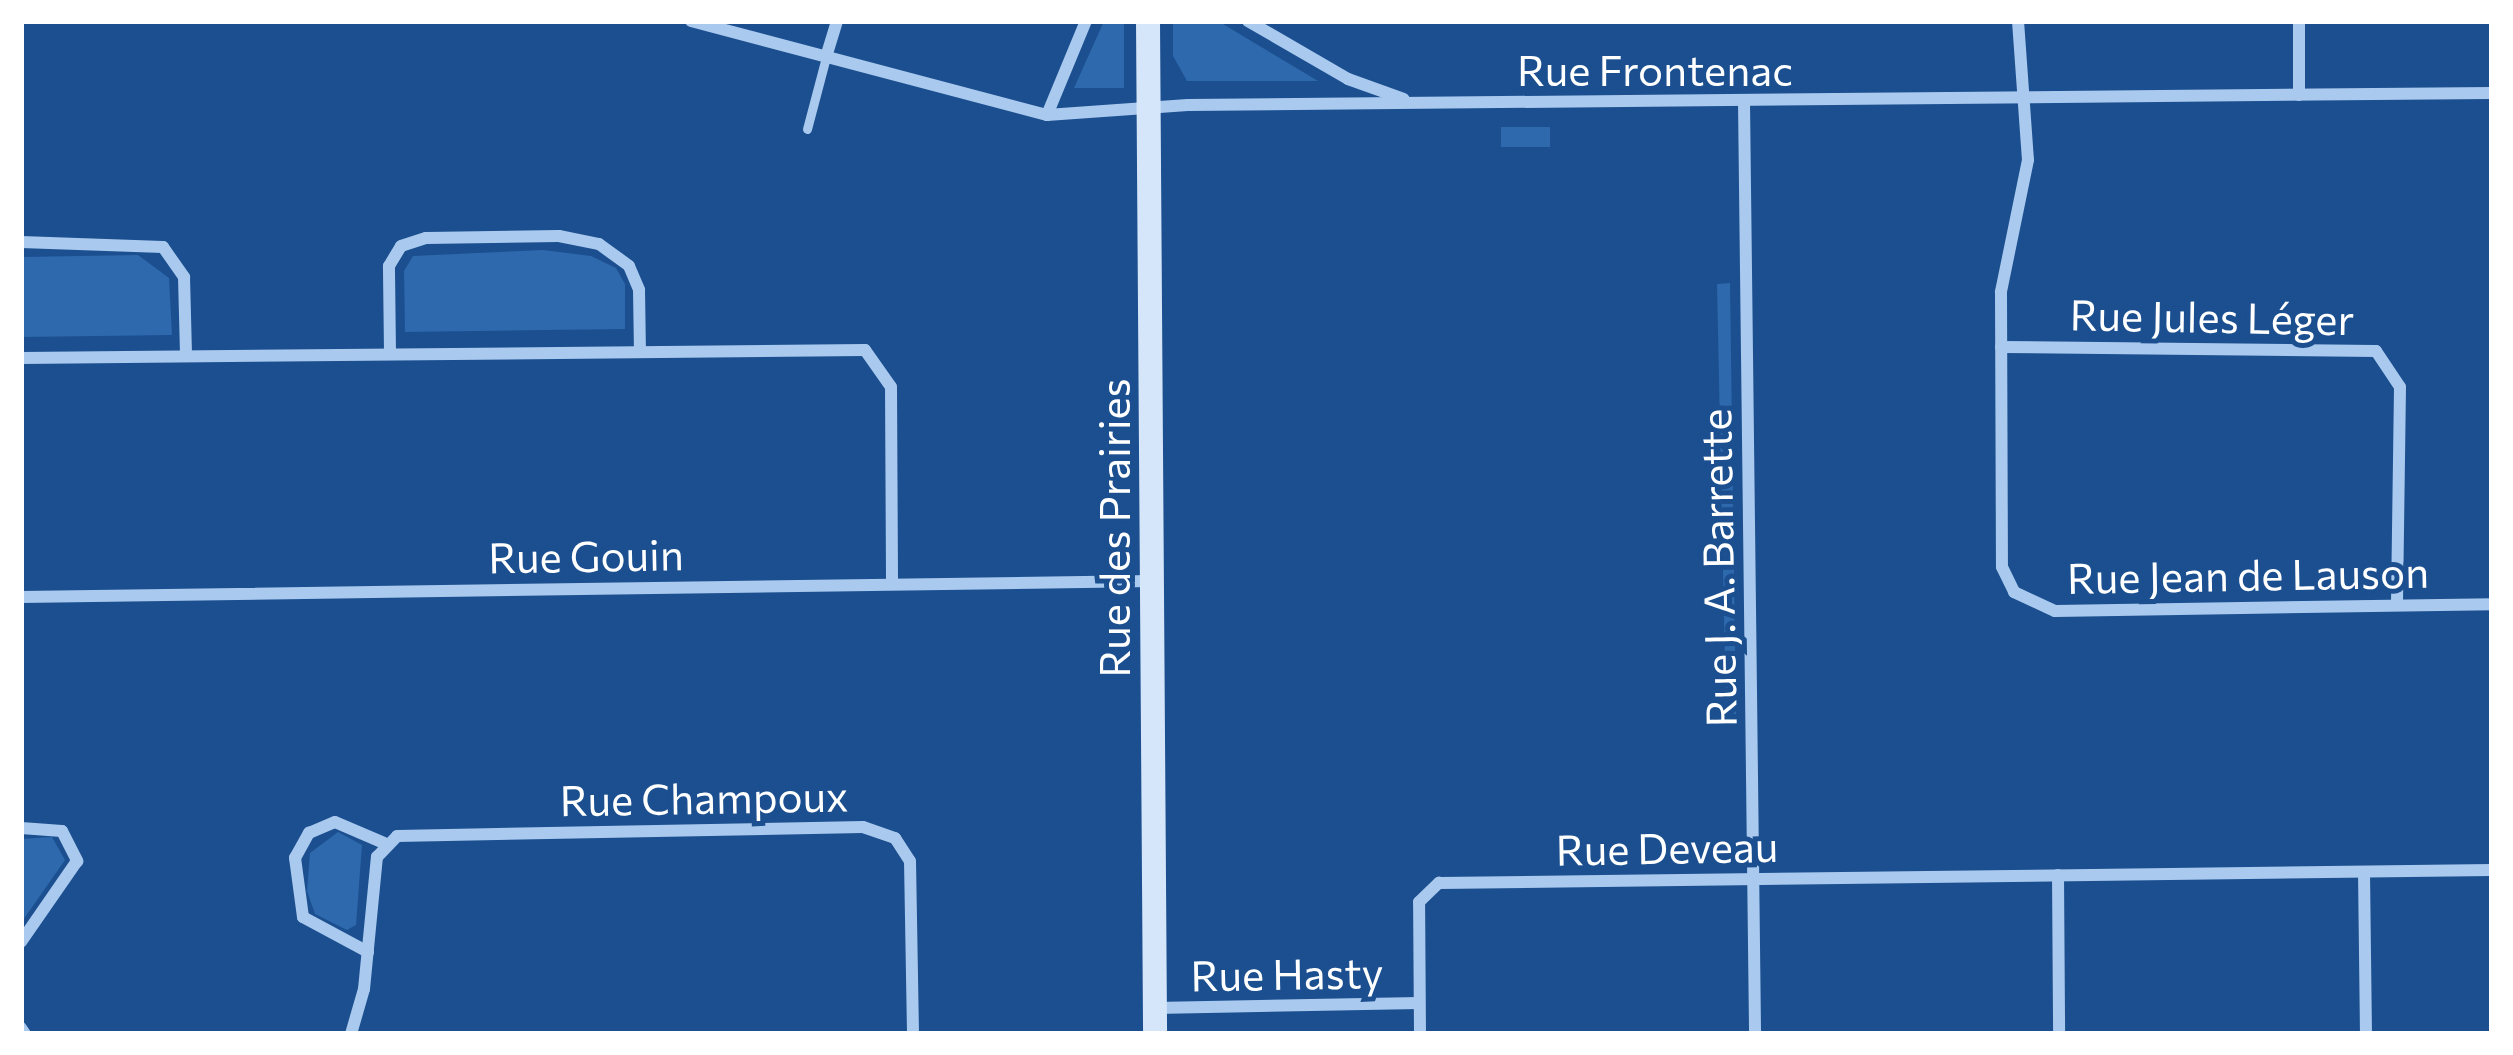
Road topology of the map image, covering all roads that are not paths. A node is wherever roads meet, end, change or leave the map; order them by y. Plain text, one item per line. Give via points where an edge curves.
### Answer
1 (691, 21) edge
2 (837, 21) edge
3 (1086, 21) edge
4 (1148, 21) edge
5 (1248, 21) edge
6 (2018, 21) edge
7 (2299, 21) edge
8 (826, 56) junction
9 (2492, 93) edge
10 (2024, 95) junction
11 (2299, 95) junction
12 (1744, 101) junction
13 (1423, 104) junction
14 (1148, 108) junction
15 (1047, 115) junction
16 (807, 129) dead end
17 (21, 242) edge
18 (2001, 347) junction
19 (640, 351) junction
20 (390, 353) junction
21 (186, 356) junction
22 (21, 358) edge
23 (1152, 581) junction
24 (892, 584) junction
25 (21, 597) edge
26 (2492, 604) edge
27 (2397, 605) junction
28 (21, 828) edge
29 (384, 843) junction
30 (2492, 870) edge
31 (2364, 872) junction
32 (2058, 875) junction
33 (1754, 878) junction
34 (21, 942) edge
35 (368, 952) junction
36 (1419, 1004) junction
37 (1155, 1008) junction
38 (351, 1034) edge
39 (914, 1034) edge
40 (1155, 1034) edge
41 (1420, 1034) edge
42 (1755, 1034) edge
43 (2060, 1034) edge
44 (2366, 1034) edge

1 - 8 street, Rue Frontenac
2 - 8 street
3 - 15 street
4 - 14 main road, Rue des Prairies
5 - 13 street via 1348,79
6 - 10 street, Rue Jean de Lauson
7 - 11 street
8 - 15 street, Rue Frontenac
8 - 16 lane
9 - 11 street, Rue Frontenac
10 - 11 street, Rue Frontenac
10 - 12 street, Rue Frontenac
10 - 18 street, Rue Jean de Lauson via 2028,160 2002,265
12 - 13 street, Rue Frontenac
12 - 33 street, Rue J. A. Barrette
13 - 14 street, Rue Frontenac
14 - 15 street, Rue Frontenac
14 - 23 main road, Rue des Prairies
17 - 21 street via 163,247 184,278
18 - 27 street, Rue Jean de Lauson via 2002,567 2026,603 2055,611
18 - 27 street, Rue Jules Léger via 2376,351 2400,387
19 - 20 street
19 - 20 street via 639,290 629,266 598,244 559,236 409,241 389,266
19 - 24 street via 857,348 879,359 891,387
20 - 21 street
21 - 22 street
23 - 24 street, Rue Gouin
23 - 37 main road, Rue des Prairies
24 - 25 street, Rue Gouin
26 - 27 street, Rue Jean de Lauson
28 - 34 street via 62,831 76,861
29 - 35 street
29 - 35 street, Rue Champoux via 334,822 309,832 295,858 295,898 306,921
29 - 39 street, Rue Champoux via 441,834 884,831 901,843 911,868
30 - 31 street, Rue Deveau
31 - 32 street, Rue Deveau
31 - 44 street
32 - 33 street, Rue Deveau
32 - 43 street
33 - 36 street, Rue Deveau via 1432,886 1419,902
33 - 42 street, Rue J. A. Barrette
35 - 38 street
36 - 37 street, Rue Hasty
36 - 41 street, Rue Deveau
37 - 40 main road, Rue des Prairies

